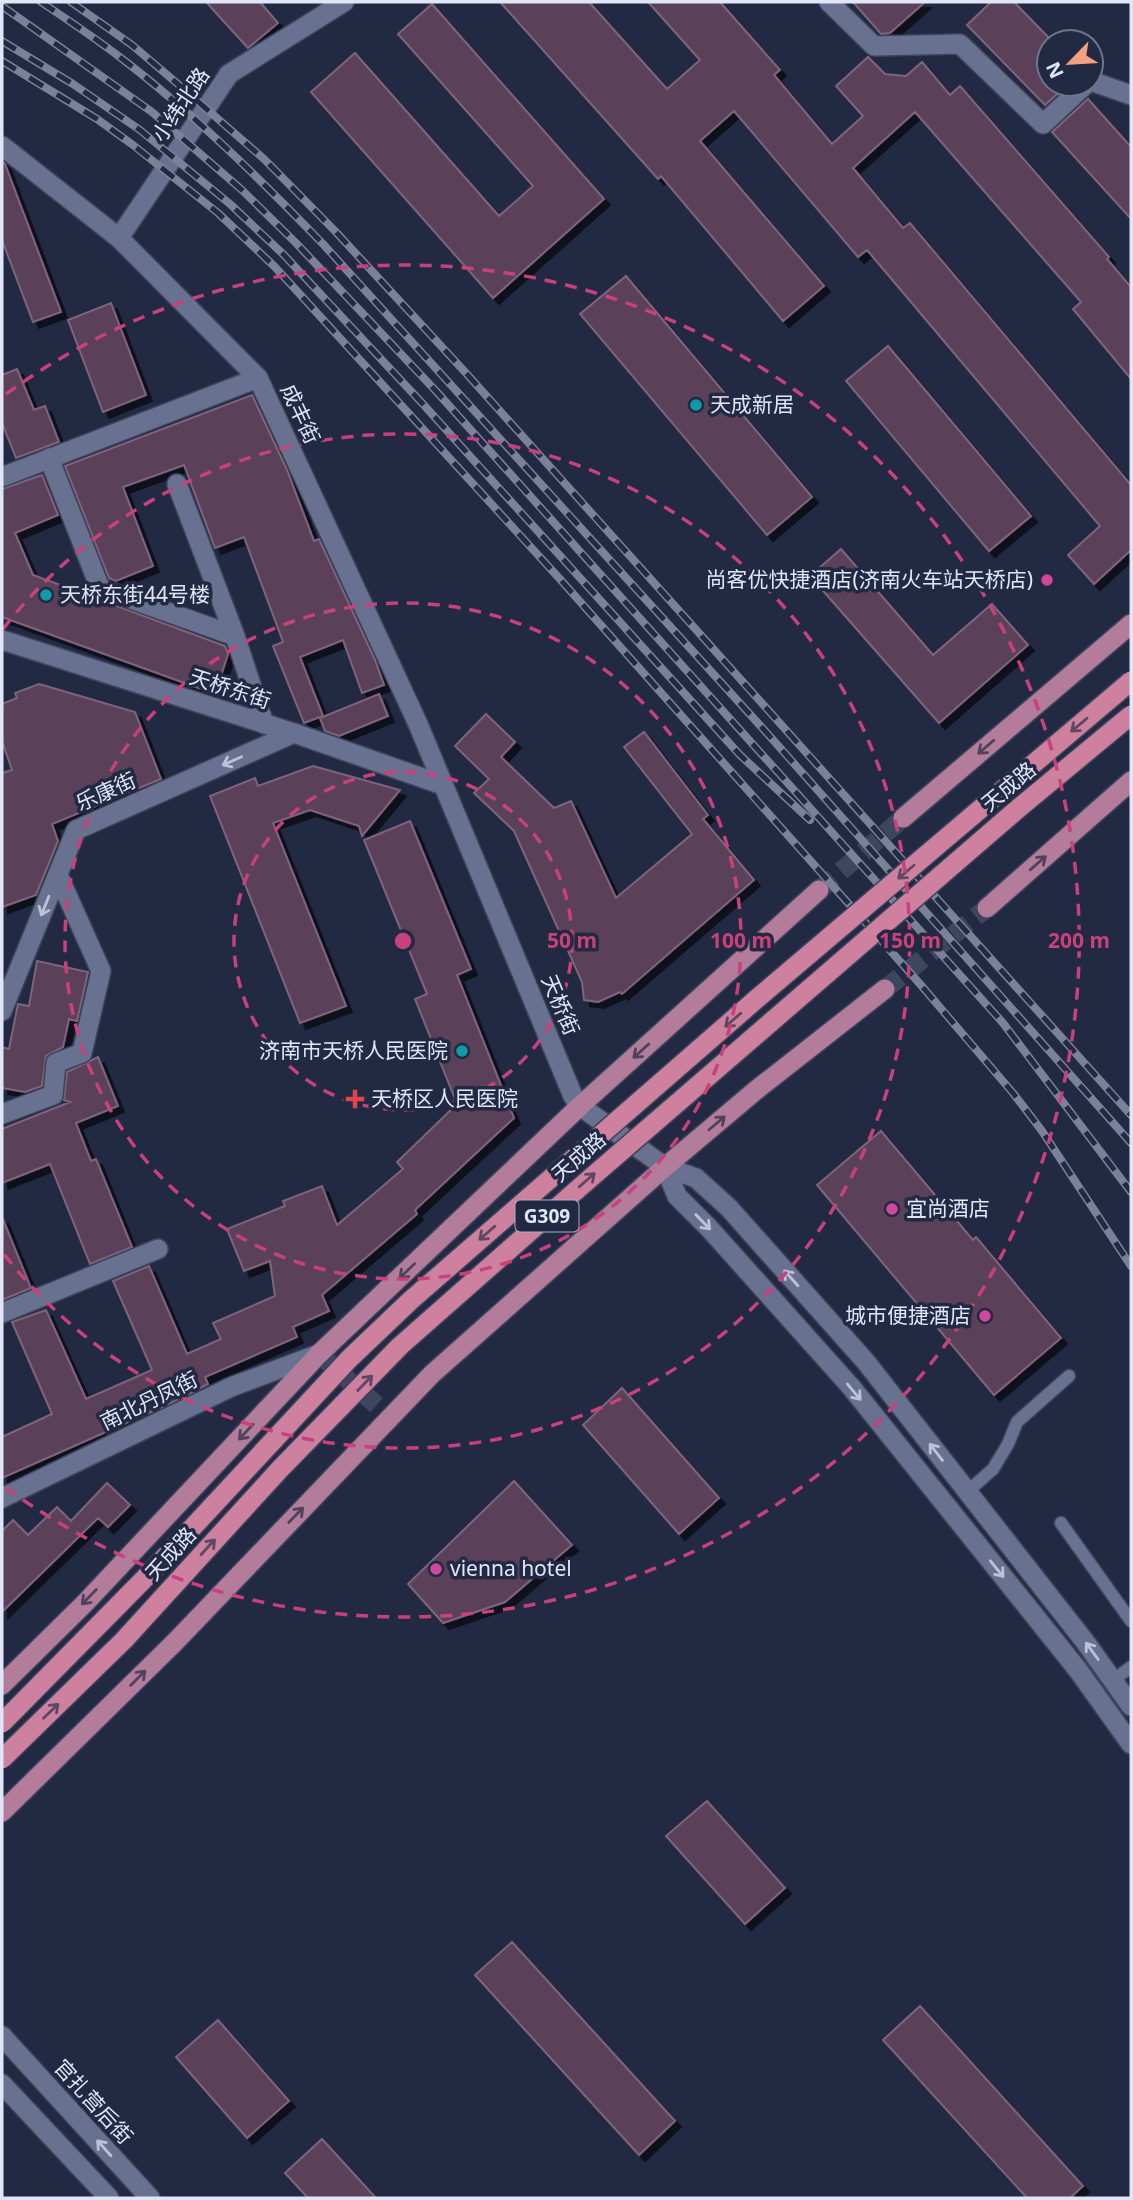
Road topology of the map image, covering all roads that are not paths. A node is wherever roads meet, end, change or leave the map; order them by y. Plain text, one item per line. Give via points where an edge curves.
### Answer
1 (344, 2) edge
2 (830, 2) edge
3 (1105, 86) edge
4 (1131, 95) edge
5 (1071, 98) edge
6 (2, 146) edge
7 (119, 238) junction
8 (258, 378) junction
9 (49, 458) junction
10 (2, 477) edge
11 (177, 484) dead end
12 (1131, 624) edge
13 (235, 636) junction
14 (2, 640) edge
15 (1131, 681) edge
16 (1131, 715) edge
17 (264, 724) junction
18 (294, 733) junction
19 (1131, 781) edge
20 (443, 785) junction
21 (903, 818) tunnel mouth
22 (58, 875) junction
23 (819, 890) tunnel mouth
24 (987, 908) tunnel mouth
25 (884, 989) tunnel mouth
26 (2, 1011) edge
27 (580, 1106) junction
28 (2, 1114) edge
29 (665, 1167) junction
30 (158, 1249) dead end
31 (2, 1313) edge
32 (320, 1354) junction
33 (1069, 1376) dead end
34 (967, 1492) junction
35 (2, 1498) edge
36 (1061, 1523) dead end
37 (1131, 1621) edge
38 (1131, 1667) edge
39 (1113, 1680) junction
40 (2, 1685) edge
41 (1131, 1706) edge
42 (2, 1723) edge
43 (1131, 1744) edge
44 (2, 1759) edge
45 (2, 1812) edge
46 (2, 2036) edge
47 (2, 2084) edge
48 (109, 2198) edge
49 (150, 2198) edge

1 - 7 street, 小纬北路 via 229,74
2 - 5 street via 874,46 960,44 1043,124
3 - 4 street
6 - 7 street, 成丰街
7 - 8 street, 成丰街
8 - 9 street
8 - 20 street, 成丰街
9 - 10 street
9 - 13 street via 100,588
11 - 13 street
12 -> 21 main road
13 - 17 street
14 - 17 street, 天桥东街
15 -> 42 highway, 天成路 / G309, bridge via 411,1300 349,1359 153,1570
44 -> 16 highway, 天成路 / G309, bridge via 124,1640 400,1346
17 - 18 street, 天桥东街
18 - 20 street, 天桥东街
18 -> 22 street, 乐康街 via 76,831
24 -> 19 main road
20 - 27 street, 天桥街
22 -> 26 street, 乐康街
22 - 28 street via 101,971 82,1053 56,1063 53,1095
23 -> 27 main road, 天成路
29 -> 25 main road
27 - 29 street, 天桥街
27 -> 32 main road, 天成路
34 -> 29 street via 866,1362 729,1208 696,1178
29 -> 43 street via 677,1196 852,1388 1078,1670
45 -> 29 main road via 175,1642 432,1374
30 - 31 street
32 - 35 street, 南北丹凤街 via 231,1387
32 -> 40 main road, 天成路
33 - 34 lane via 1017,1422 993,1469
39 -> 34 street
36 - 37 lane
38 - 39 lane
39 - 41 street
49 -> 46 street, 官扎营后街
47 - 48 street

